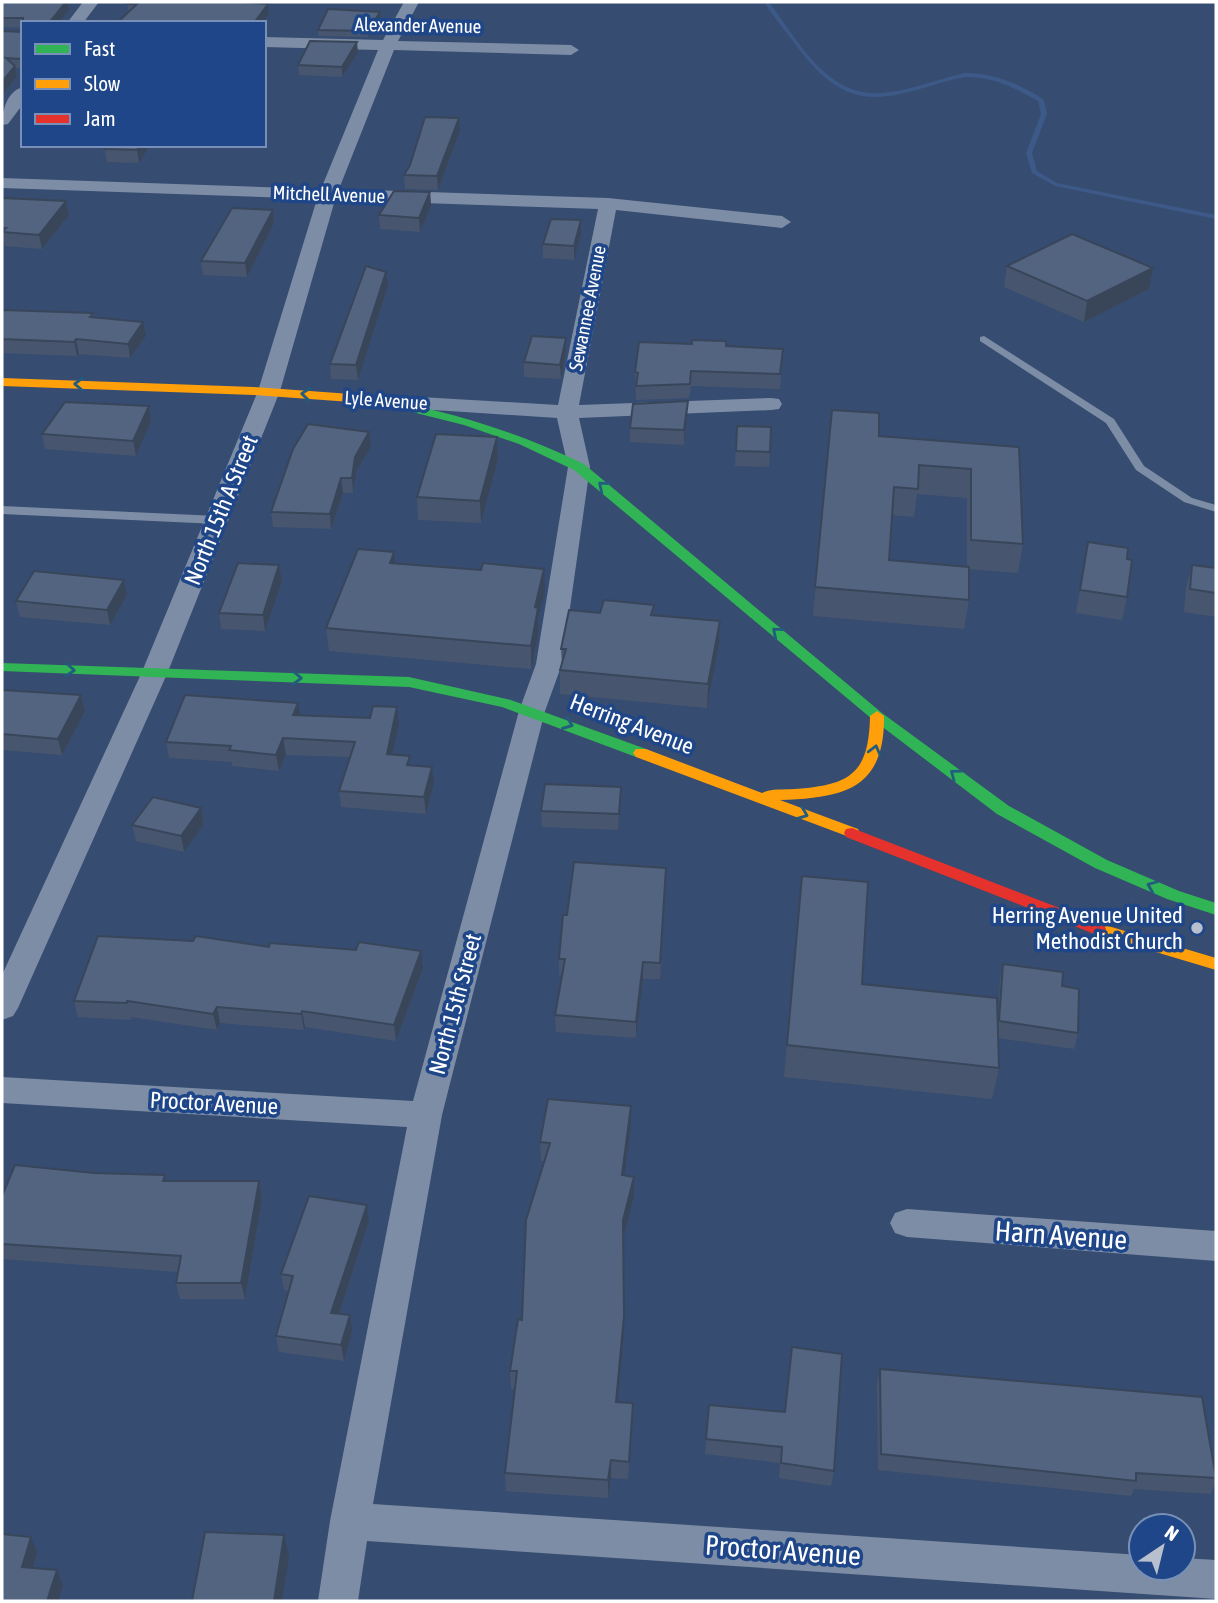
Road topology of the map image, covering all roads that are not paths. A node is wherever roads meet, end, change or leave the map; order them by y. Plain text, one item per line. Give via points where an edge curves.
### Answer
1 (91, 2) edge
2 (411, 2) edge
3 (77, 21) edge
4 (266, 42) edge
5 (388, 45) junction
6 (571, 50) dead end
7 (21, 95) edge
8 (2, 120) edge
9 (2, 183) edge
10 (328, 194) junction
11 (608, 204) junction
12 (782, 222) dead end
13 (984, 338) dead end
14 (2, 382) edge
15 (270, 391) junction
16 (399, 402) junction
17 (771, 404) dead end
18 (567, 412) junction
19 (579, 467) junction
20 (1216, 509) edge
21 (2, 510) edge
22 (217, 520) junction
23 (2, 667) edge
24 (154, 674) junction
25 (532, 711) junction
26 (877, 716) junction
27 (753, 795) junction
28 (1216, 909) edge
29 (1216, 964) edge
30 (2, 1008) edge
31 (2, 1090) edge
32 (426, 1115) junction
33 (907, 1223) dead end
34 (1216, 1246) edge
35 (350, 1521) junction
36 (1216, 1580) edge
37 (338, 1601) edge

1 - 3 street
2 - 5 street, North 15th A Street
4 - 5 street, Alexander Avenue
5 - 6 street, Alexander Avenue
5 - 10 street, North 15th A Street
7 - 8 street
9 - 10 street, Mitchell Avenue
10 - 11 street, Mitchell Avenue
10 - 15 street, North 15th A Street
11 - 12 street, Mitchell Avenue
11 - 18 street, Sewannee Avenue
13 - 20 lane via 1110,421 1140,468 1188,500
15 -> 14 main road, Lyle Avenue
16 -> 15 main road, Lyle Avenue
15 - 22 street, North 15th A Street
16 - 18 street, Lyle Avenue
16 - 19 main road via 503,430
17 - 18 street, Lyle Avenue
18 - 19 street, North 15th Street
19 - 25 street, North 15th Street via 549,664
26 -> 19 main road
21 - 22 lane
22 - 24 street, North 15th A Street
23 -> 24 main road, Herring Avenue
24 -> 25 main road, Herring Avenue via 409,682
24 - 30 street, North 15th A Street
25 -> 27 main road, Herring Avenue
25 - 32 street, North 15th Street
27 -> 26 main road via 815,794 856,779 875,756
28 -> 26 main road via 1101,864 1003,810
27 -> 29 main road, Herring Avenue via 1103,931
31 - 32 street, Proctor Avenue
32 - 35 street, North 15th Street
33 - 34 street, Harn Avenue
35 - 36 street, Proctor Avenue
35 - 37 street, North 15th Street

